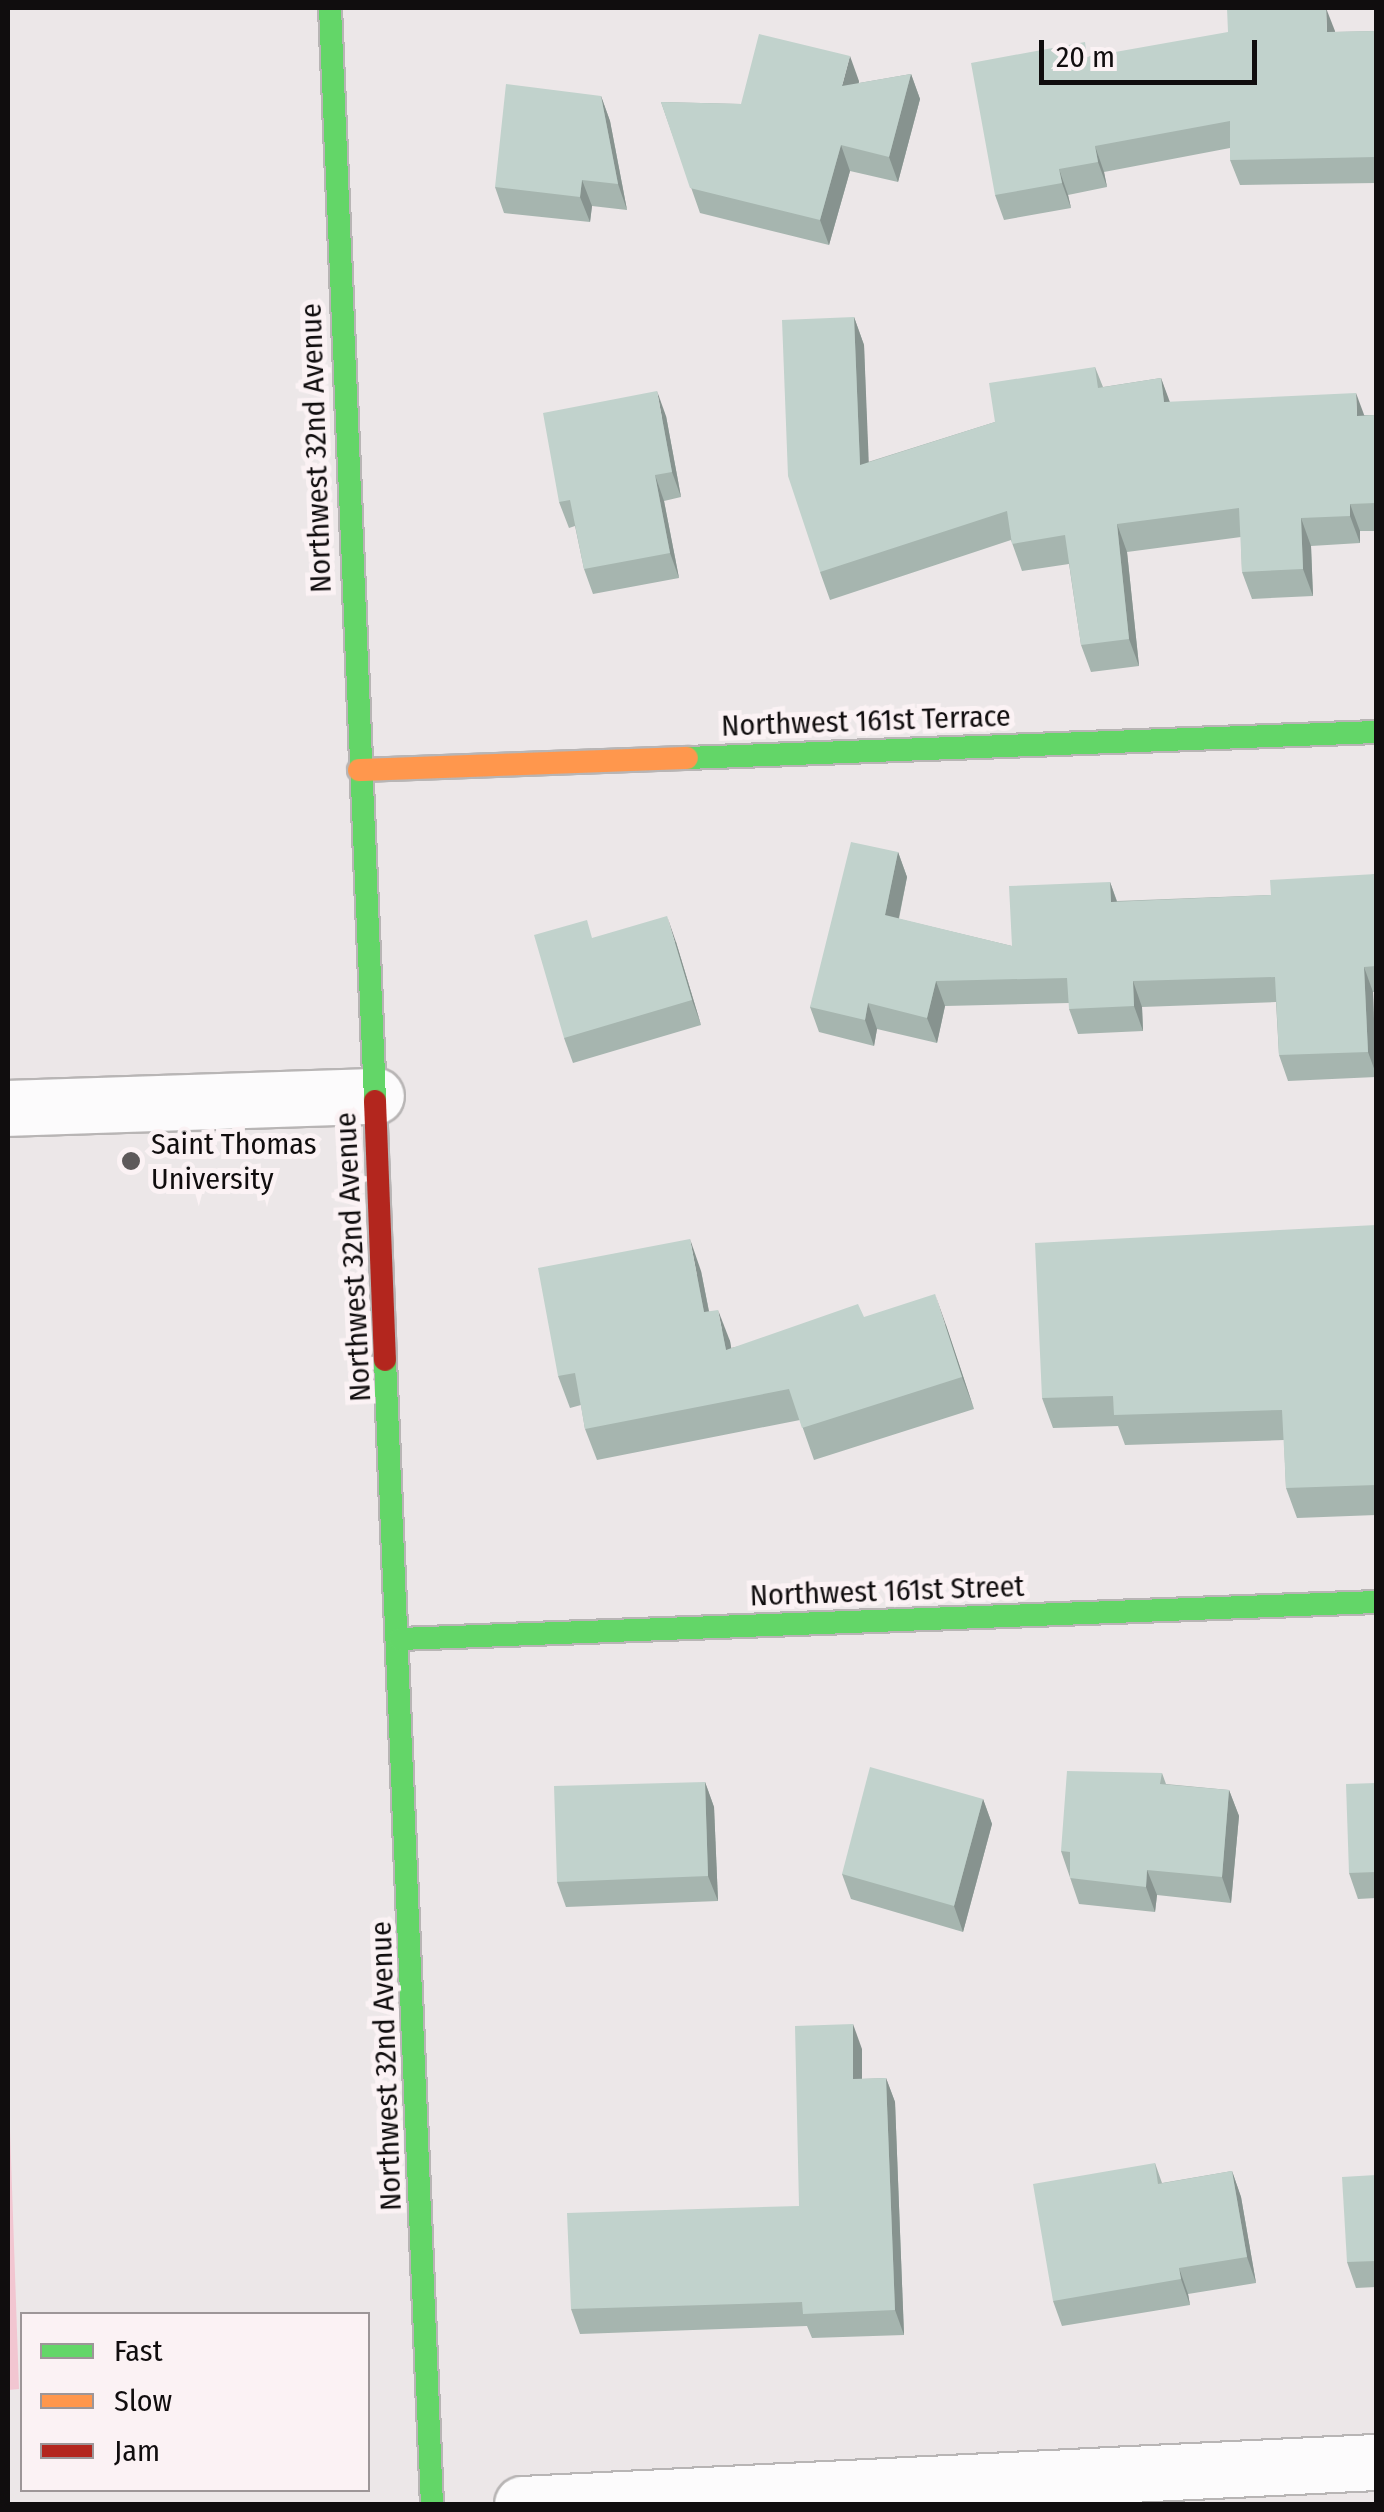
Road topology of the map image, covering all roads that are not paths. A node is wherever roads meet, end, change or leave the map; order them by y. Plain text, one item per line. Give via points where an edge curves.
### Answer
1 (330, 8) edge
2 (1376, 732) edge
3 (358, 770) junction
4 (376, 1096) junction
5 (8, 1108) edge
6 (1376, 1602) edge
7 (400, 1639) junction
8 (1376, 2462) edge
9 (432, 2504) edge
10 (522, 2504) edge

1 - 3 street, Northwest 32nd Avenue
2 - 3 street, Northwest 161st Terrace
3 - 4 street, Northwest 32nd Avenue
4 - 5 street
4 - 7 street, Northwest 32nd Avenue
6 - 7 street, Northwest 161st Street
7 - 9 street, Northwest 32nd Avenue
8 - 10 street

